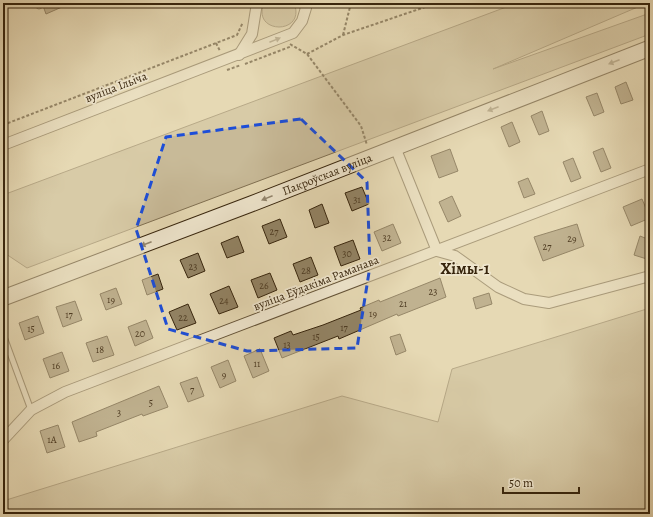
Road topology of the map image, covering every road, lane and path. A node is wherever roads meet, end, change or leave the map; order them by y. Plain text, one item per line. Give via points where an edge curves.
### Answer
1 (257, 3) edge
2 (303, 3) edge
3 (351, 3) edge
4 (437, 3) edge
5 (242, 27) dead end
6 (343, 35) junction
7 (282, 37) junction
8 (216, 43) junction
9 (293, 46) junction
10 (650, 48) edge
11 (220, 53) dead end
12 (239, 54) junction
13 (307, 54) junction
14 (227, 70) dead end
15 (3, 125) edge
16 (3, 145) edge
17 (395, 147) junction
18 (370, 157) junction
19 (650, 169) edge
20 (437, 251) junction
21 (650, 276) edge
22 (3, 298) edge
23 (3, 334) edge
24 (31, 410) junction
25 (3, 440) edge

1 - 12 street via 252,34
2 - 7 street, вуліца Ільіча via 306,8 302,21 293,33
3 - 6 path
4 - 6 path
5 - 8 path via 236,35
6 - 13 path
7 - 9 path
12 -> 7 street, вуліца Ільіча
8 - 11 path
8 - 15 path
9 - 13 path
9 - 14 path
10 -> 17 street, Пакроўская вуліца
12 - 16 street, вуліца Ільіча
13 - 18 path via 361,126
17 - 18 street, Пакроўская вуліца
17 - 20 street
18 -> 22 street, Пакроўская вуліца
19 - 20 street, вуліца Еўдакіма Раманава
20 - 21 street via 455,256 498,287 524,299 549,303
20 - 24 street, вуліца Еўдакіма Раманава via 65,392
23 - 24 lane
24 - 25 street, вуліца Еўдакіма Раманава

